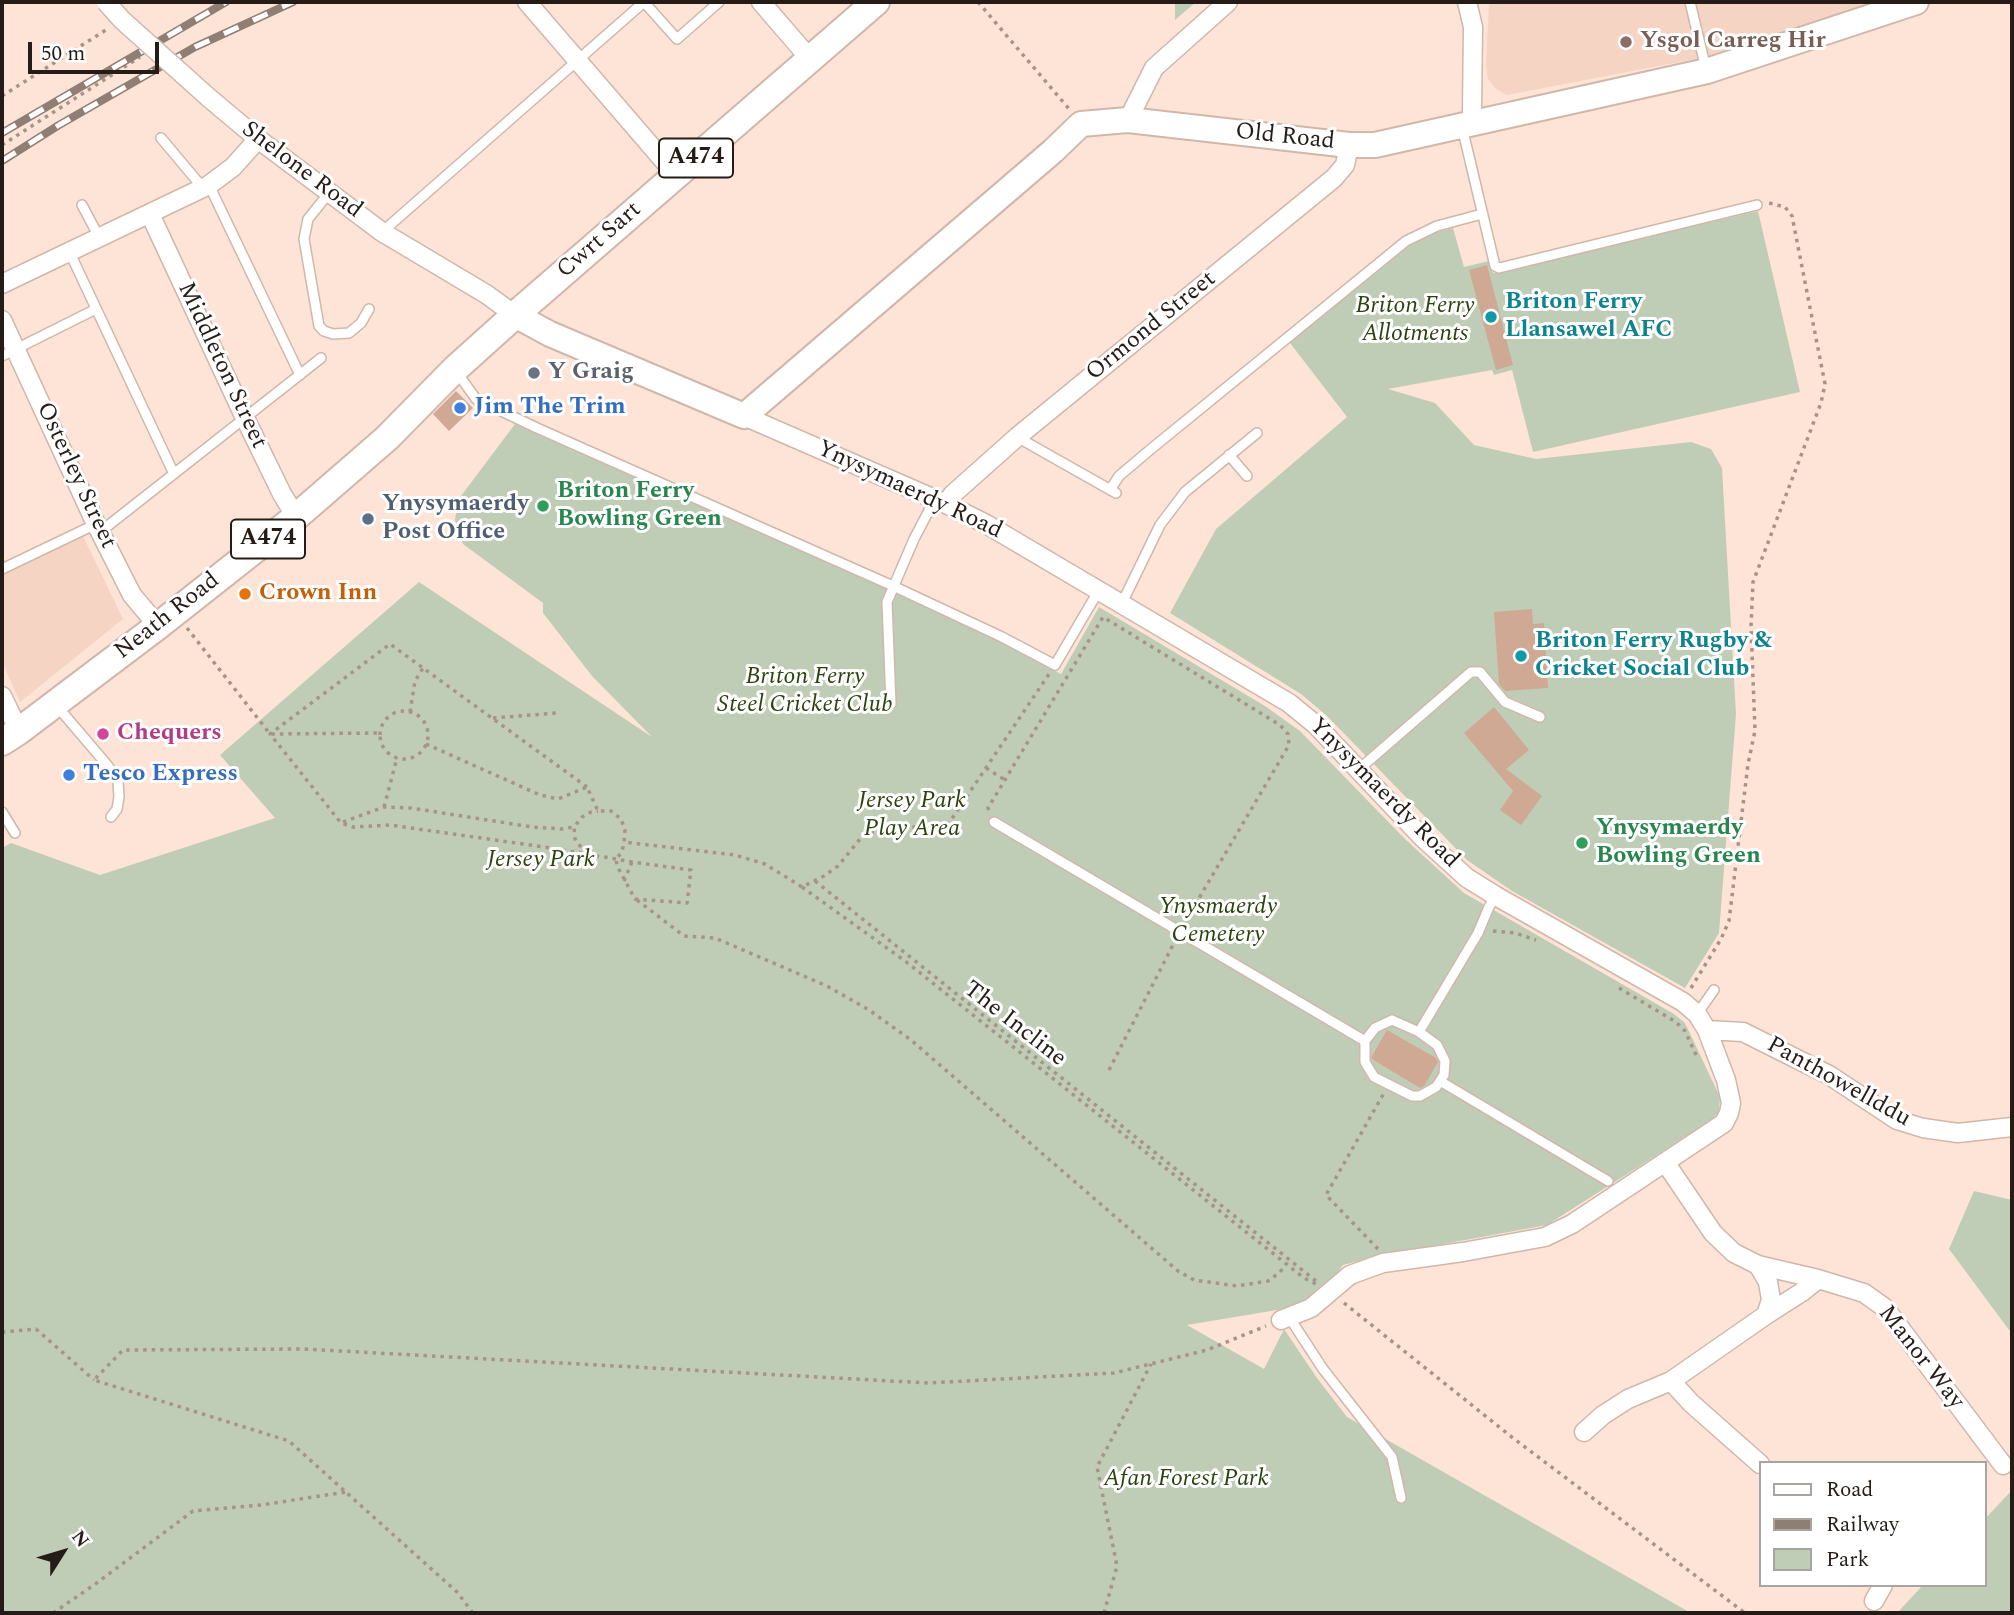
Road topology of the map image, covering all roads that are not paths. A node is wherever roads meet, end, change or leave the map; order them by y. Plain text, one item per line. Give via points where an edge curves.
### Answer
1 (106, 2) edge
2 (527, 2) edge
3 (719, 2) edge
4 (761, 2) edge
5 (876, 2) edge
6 (1228, 2) edge
7 (1467, 2) edge
8 (1690, 2) edge
9 (1916, 2) edge
10 (577, 60) junction
11 (811, 60) junction
12 (1707, 71) junction
13 (1128, 120) junction
14 (1468, 123) junction
15 (161, 138) dead end
16 (258, 139) junction
17 (1349, 145) junction
18 (676, 175) junction
19 (206, 186) junction
20 (329, 193) junction
21 (82, 205) dead end
22 (1757, 205) road end
23 (150, 214) junction
24 (1482, 214) junction
25 (382, 232) junction
26 (99, 237) junction
27 (69, 251) junction
28 (2, 284) edge
29 (96, 309) junction
30 (369, 309) dead end
31 (515, 315) junction
32 (2, 320) edge
33 (9, 353) edge
34 (321, 358) dead end
35 (455, 369) junction
36 (300, 374) junction
37 (744, 416) junction
38 (245, 418) junction
39 (1257, 433) dead end
40 (1017, 437) junction
41 (1229, 455) junction
42 (174, 474) junction
43 (1247, 476) dead end
44 (940, 502) junction
45 (296, 517) junction
46 (98, 528) junction
47 (2, 569) edge
48 (893, 586) junction
49 (1099, 590) junction
50 (1122, 603) junction
51 (166, 619) junction
52 (2, 696) edge
53 (55, 704) junction
54 (891, 704) dead end
55 (1540, 717) dead end
56 (10, 736) edge
57 (1357, 769) junction
58 (2, 812) edge
59 (111, 817) dead end
60 (994, 822) road end
61 (15, 833) dead end
62 (1496, 896) junction
63 (1714, 990) dead end
64 (1702, 1022) junction
65 (1419, 1032) junction
66 (1365, 1041) junction
67 (1440, 1081) junction
68 (2012, 1127) edge
69 (1665, 1162) junction
70 (1608, 1181) dead end
71 (1758, 1265) junction
72 (1818, 1279) junction
73 (1766, 1315) junction
74 (1285, 1318) joint
75 (1671, 1381) junction
76 (1584, 1432) dead end
77 (1758, 1462) edge
78 (2003, 1465) dead end
79 (1401, 1498) dead end

1 - 16 street, Shelone Road, bridge
2 - 10 street
3 - 10 lane via 677,39 644,2
4 - 11 street
5 - 11 main road, Cwrt Sart / A474
6 - 13 street via 1154,68
7 - 14 street via 1473,27
8 - 12 lane
9 - 12 street, Old Road
10 - 18 street
10 - 25 lane
11 - 18 main road, Cwrt Sart / A474
12 - 14 street, Old Road
13 - 17 street, Old Road
13 - 37 street, Old Road via 1081,124
14 - 17 street, Old Road via 1375,145
14 - 24 lane
15 - 19 lane
16 - 19 street via 233,167
16 - 20 street, Shelone Road
17 - 40 street, Ormond Street via 1345,165 1334,178
18 - 31 main road, Cwrt Sart / A474
19 - 23 street
19 - 36 lane
20 - 25 street, Shelone Road
20 - 30 lane via 308,219 304,239 319,326 333,334 349,334
21 - 26 lane
22 - 24 lane via 1499,268
23 - 26 street
23 - 38 street, Middleton Street
24 - 40 lane via 1437,226 1406,241 1119,476 1113,492
25 - 31 street, Shelone Road
26 - 27 street
27 - 28 street
27 - 29 lane
29 - 33 lane
29 - 42 lane
31 - 35 main road, Neath Road / A474
31 - 37 street, Ynysymaerdy Road
32 - 33 street, Osterley Street
33 - 46 street, Osterley Street
34 - 36 lane
35 - 45 main road, Neath Road / A474 via 387,438
35 - 48 lane via 476,399
36 - 38 lane
37 - 44 street, Ynysymaerdy Road
38 - 42 lane
38 - 45 street, Middleton Street
39 - 41 lane
40 - 44 street, Ormond Street
41 - 43 lane
41 - 50 lane via 1185,492 1160,526
42 - 46 lane
44 - 48 lane, Ormond Street
44 - 49 street, Ynysymaerdy Road
45 - 51 main road, Neath Road / A474
46 - 47 lane
46 - 51 street, Osterley Street via 132,595
48 - 49 lane via 1055,665
48 - 54 lane, Ormond Street via 887,602
49 - 50 street, Ynysymaerdy Road
50 - 57 street, Ynysymaerdy Road via 1289,703
51 - 53 main road, Neath Road / A474
52 - 56 street
53 - 56 main road, Neath Road / A474
53 - 59 lane via 118,781 117,809
55 - 57 lane via 1505,702 1480,671 1471,672
57 - 62 street, Ynysymaerdy Road via 1423,838 1467,878
58 - 61 lane
60 - 66 lane
62 - 64 street, Ynysymaerdy Road via 1683,1002
62 - 65 lane
63 - 64 lane
64 - 68 street, Panthowellddu via 1743,1032 1829,1075 1897,1120 1958,1133
64 - 69 street, Ynysymaerdy Road via 1726,1080 1729,1114 1724,1123
65 - 66 lane via 1392,1020 1376,1028
65 - 67 lane via 1437,1045 1445,1061
66 - 67 lane via 1365,1062 1374,1077 1388,1085 1420,1096
67 - 70 lane
69 - 71 street, Manor Way via 1713,1233 1734,1253
69 - 74 street, Ynysymaerdy Road via 1545,1237 1383,1262 1350,1275 1311,1308
71 - 72 street, Manor Way
71 - 73 street via 1771,1300
72 - 73 street
72 - 78 street, Manor Way via 1864,1293 1885,1308
73 - 75 street
74 - 79 lane via 1392,1457
75 - 76 street via 1628,1399
75 - 77 street

